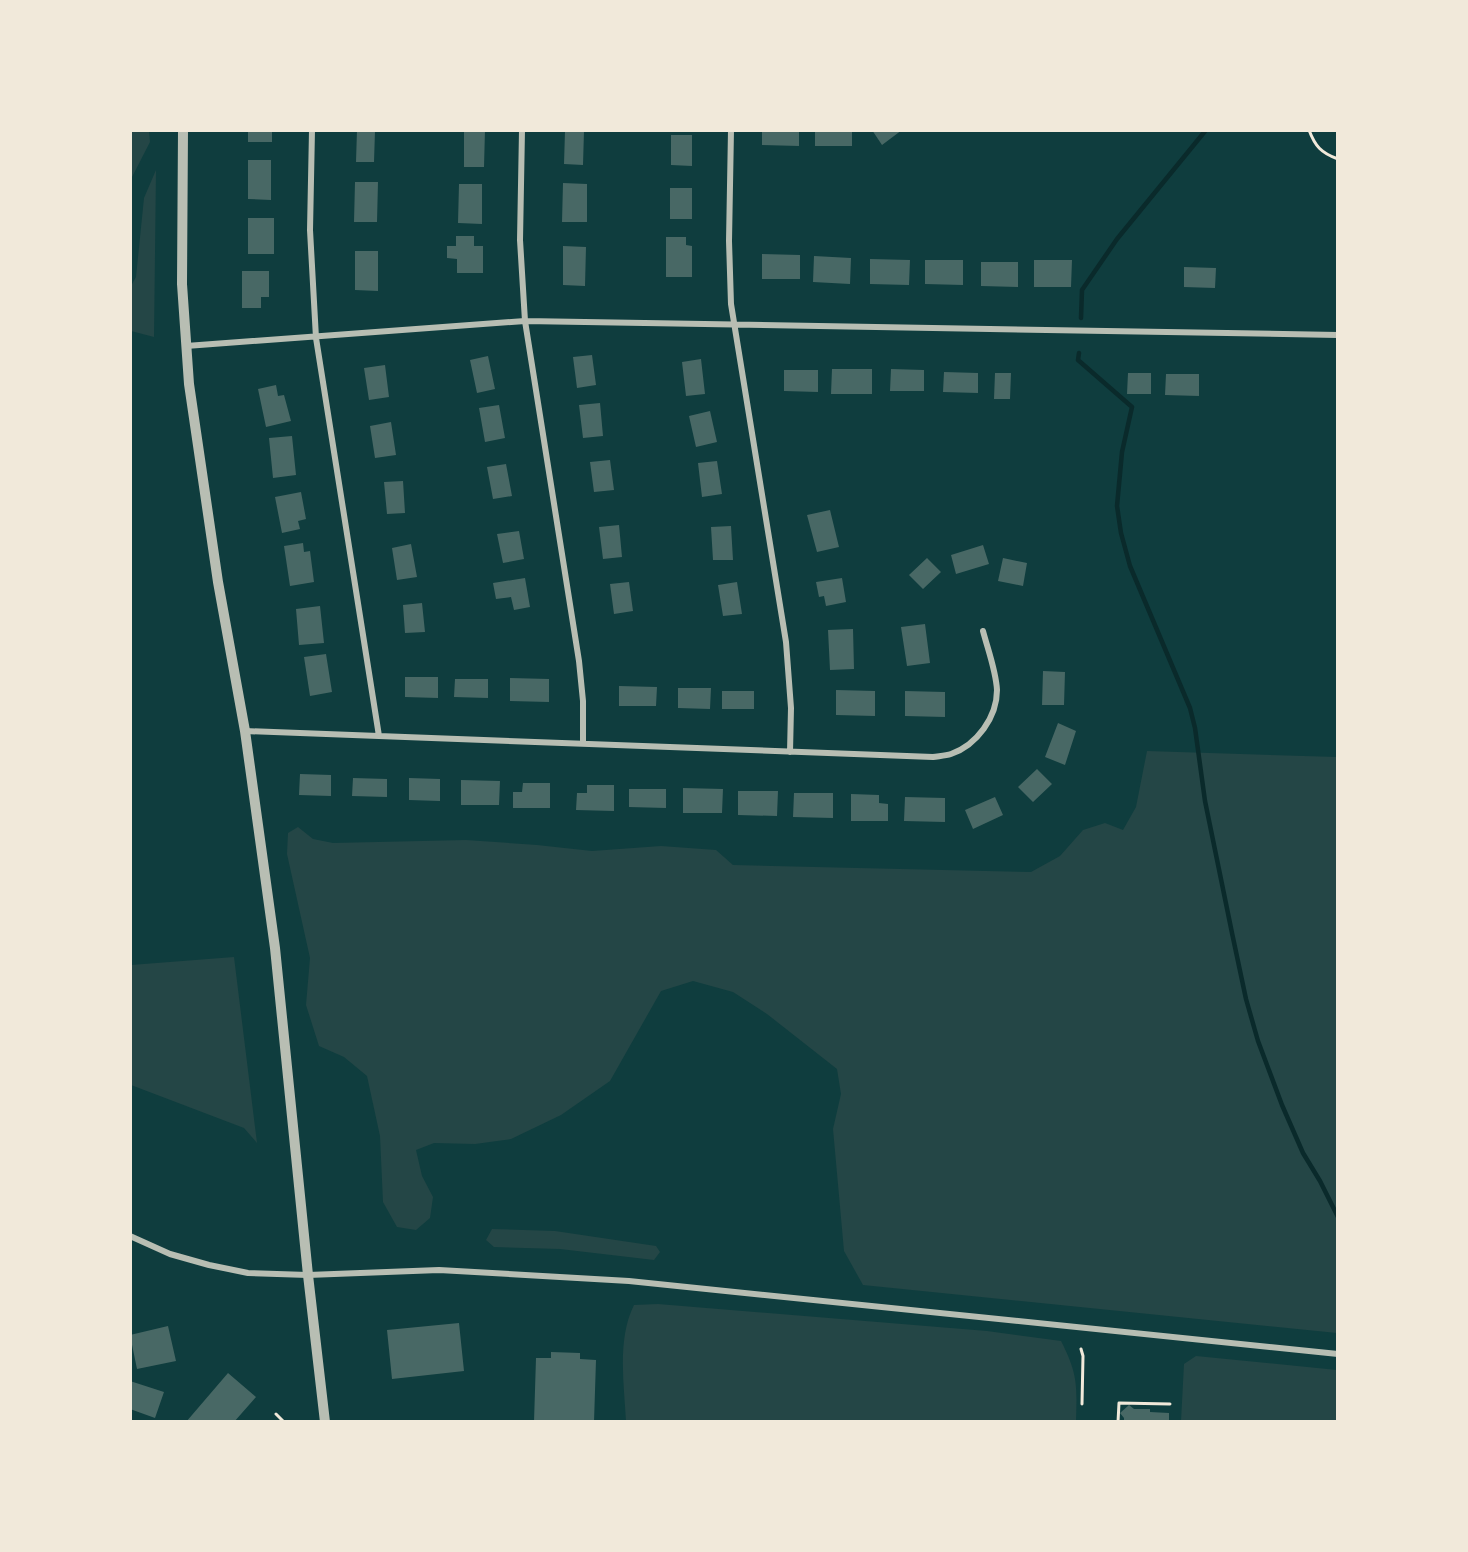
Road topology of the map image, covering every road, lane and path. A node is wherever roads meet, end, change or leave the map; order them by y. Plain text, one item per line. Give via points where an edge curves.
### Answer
1 (183, 130) edge
2 (312, 130) edge
3 (522, 130) edge
4 (730, 130) edge
5 (1309, 130) edge
6 (1338, 159) edge
7 (525, 321) junction
8 (734, 324) junction
9 (1338, 335) edge
10 (316, 338) junction
11 (186, 346) junction
12 (983, 631) dead end
13 (245, 732) junction
14 (379, 736) junction
15 (583, 743) junction
16 (790, 752) junction
17 (130, 1236) edge
18 (308, 1275) junction
19 (1081, 1349) dead end
20 (1338, 1354) edge
21 (1119, 1403) junction
22 (1082, 1404) dead end
23 (1170, 1404) dead end
24 (1124, 1409) dead end
25 (276, 1414) dead end
26 (284, 1422) edge
27 (325, 1422) edge
28 (1118, 1422) edge

1 - 11 street via 182,284
2 - 10 street via 310,230
3 - 7 street via 520,240
4 - 8 street via 729,241
5 - 6 path via 1322,153
7 - 8 street
7 - 10 street
7 - 15 street via 579,660
8 - 9 street
8 - 16 street via 786,642
10 - 11 street
10 - 14 street
11 - 13 street via 218,582
12 - 16 street via 997,687 996,699 988,722 965,746 951,754 933,757
13 - 14 street
13 - 18 street via 275,948
14 - 15 street
15 - 16 street
17 - 18 street via 170,1254 209,1265 248,1273
18 - 20 street via 439,1270 629,1281
18 - 27 street
19 - 22 path
21 - 23 path
21 - 24 path
21 - 28 path
25 - 26 path

